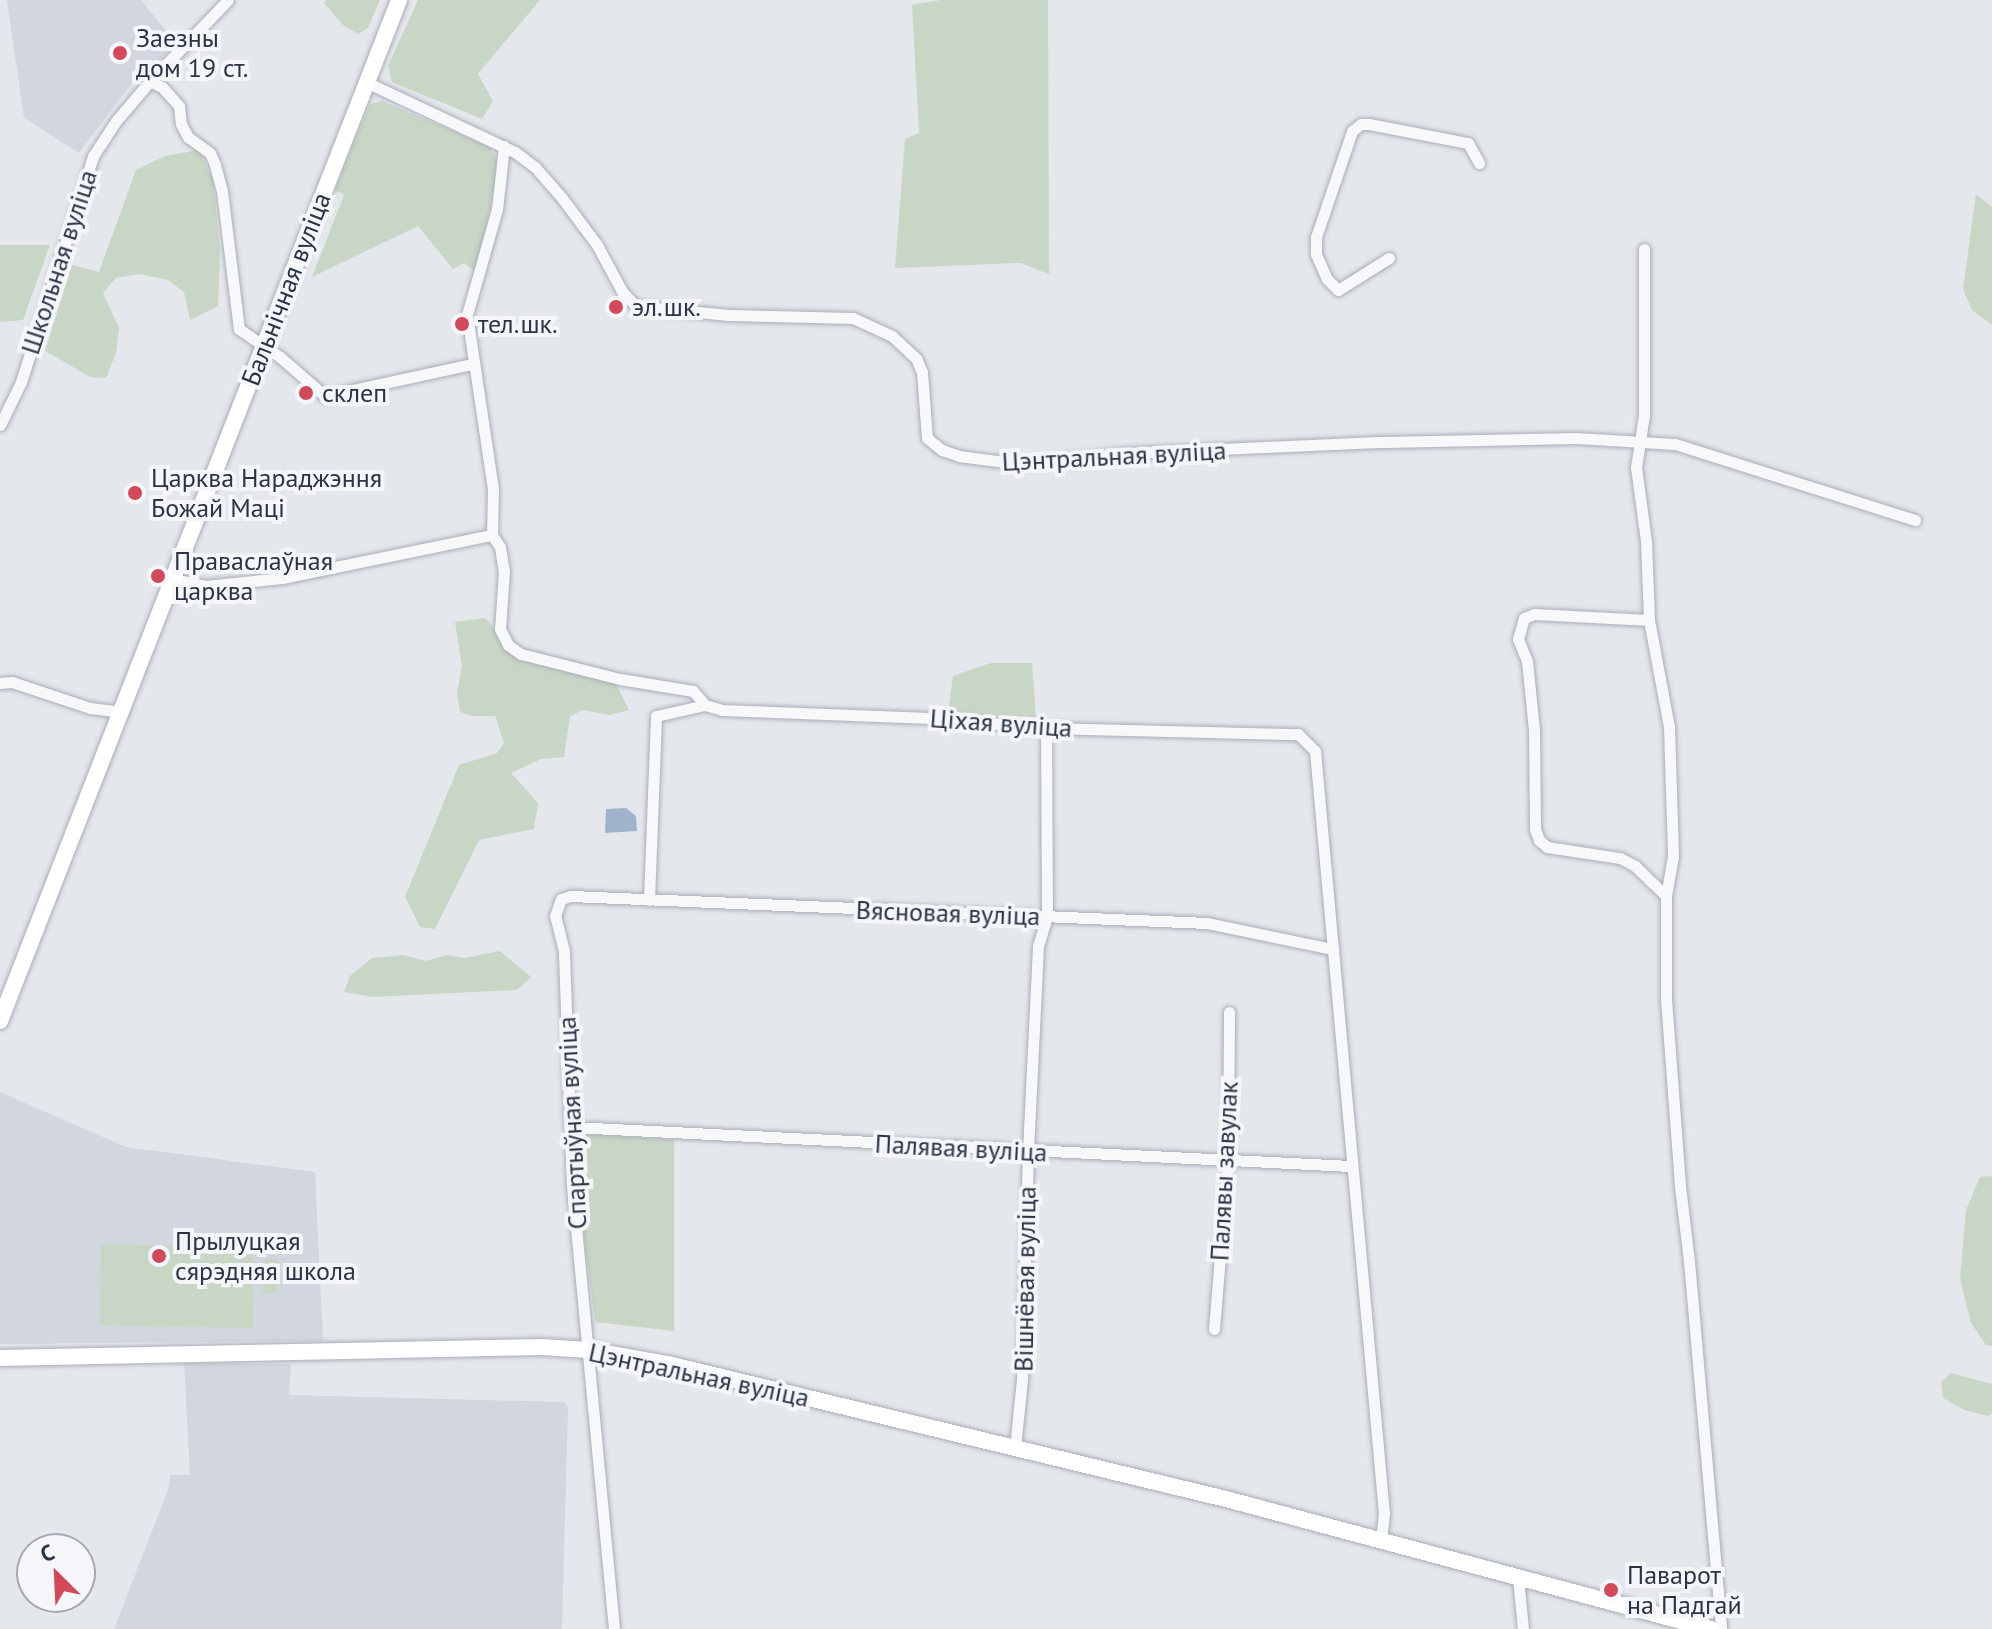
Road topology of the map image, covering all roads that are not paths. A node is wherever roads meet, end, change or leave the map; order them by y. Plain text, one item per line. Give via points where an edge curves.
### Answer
1 (228, 0) edge
2 (399, 0) edge
3 (150, 81) junction
4 (366, 82) junction
5 (510, 149) junction
6 (1479, 163) dead end
7 (1644, 249) dead end
8 (1389, 258) dead end
9 (264, 345) junction
10 (472, 364) junction
11 (0, 425) edge
12 (1639, 444) junction
13 (1915, 520) dead end
14 (492, 535) junction
15 (173, 579) junction
16 (1649, 620) junction
17 (0, 683) edge
18 (705, 705) junction
19 (123, 712) junction
20 (1046, 728) junction
21 (1666, 896) junction
22 (561, 899) joint
23 (649, 900) junction
24 (1047, 917) junction
25 (1333, 949) junction
26 (1229, 1012) dead end
27 (0, 1021) edge
28 (572, 1127) junction
29 (1028, 1151) junction
30 (1228, 1160) junction
31 (1351, 1166) junction
32 (1214, 1329) dead end
33 (588, 1350) junction
34 (0, 1358) edge
35 (1015, 1448) junction
36 (1381, 1540) junction
37 (1518, 1578) junction
38 (614, 1629) edge
39 (1523, 1629) edge
40 (1711, 1629) edge
41 (1721, 1629) edge

1 - 3 street, Школьная вуліца
2 - 4 street, Бальнічная вуліца
3 - 9 street via 179,106 188,137 210,153 222,191 239,329
3 - 11 street, Школьная вуліца via 103,140 85,174 21,382
4 - 5 street
4 - 9 street, Бальнічная вуліца
5 - 10 street via 467,315
5 - 12 street, Цэнтральная вуліца via 562,198 636,306 853,318 880,329 916,358 922,372 927,438 942,450 970,459 1020,464 1129,453 1499,439
6 - 8 street via 1468,143 1369,124 1352,131 1316,237 1316,254 1338,290
7 - 12 street via 1644,415
9 - 10 street via 325,396
9 - 15 street, Бальнічная вуліца
10 - 14 street via 493,488
12 - 13 street, Цэнтральная вуліца via 1691,446
12 - 16 street via 1636,467
14 - 15 street via 282,578 206,586
14 - 18 street via 504,571 500,629 508,645 521,654 620,679 693,691
15 - 19 street, Бальнічная вуліца
16 - 21 street via 1669,727 1673,856
16 - 21 street via 1534,614 1524,618 1518,639 1527,661 1539,840 1547,847 1620,858
17 - 19 street
18 - 20 street, Ціхая вуліца
18 - 23 street via 656,716
19 - 27 street, Бальнічная вуліца
20 - 24 street, Вішнёвая вуліца
20 - 25 street, Ціхая вуліца via 1298,734 1315,751
21 - 41 street via 1666,999 1678,1170
22 - 23 street, Вясновая вуліца
22 - 28 street, Спартыўная вуліца via 555,916 564,951
23 - 24 street, Вясновая вуліца
24 - 25 street, Вясновая вуліца via 1207,923
24 - 29 street, Вішнёвая вуліца via 1038,946
25 - 31 street
26 - 30 street, Палявы завулак
28 - 29 street, Палявая вуліца
28 - 33 street, Спартыўная вуліца via 572,1183
29 - 30 street, Палявая вуліца
29 - 35 street, Вішнёвая вуліца
30 - 31 street, Палявая вуліца
30 - 32 street, Палявы завулак
31 - 36 street via 1384,1513
33 - 34 street, Цэнтральная вуліца via 488,1347
33 - 35 street, Цэнтральная вуліца via 672,1365
33 - 38 street, Спартыўная вуліца
35 - 36 street, Цэнтральная вуліца
36 - 37 street, Цэнтральная вуліца
37 - 39 street
37 - 40 street, Цэнтральная вуліца

